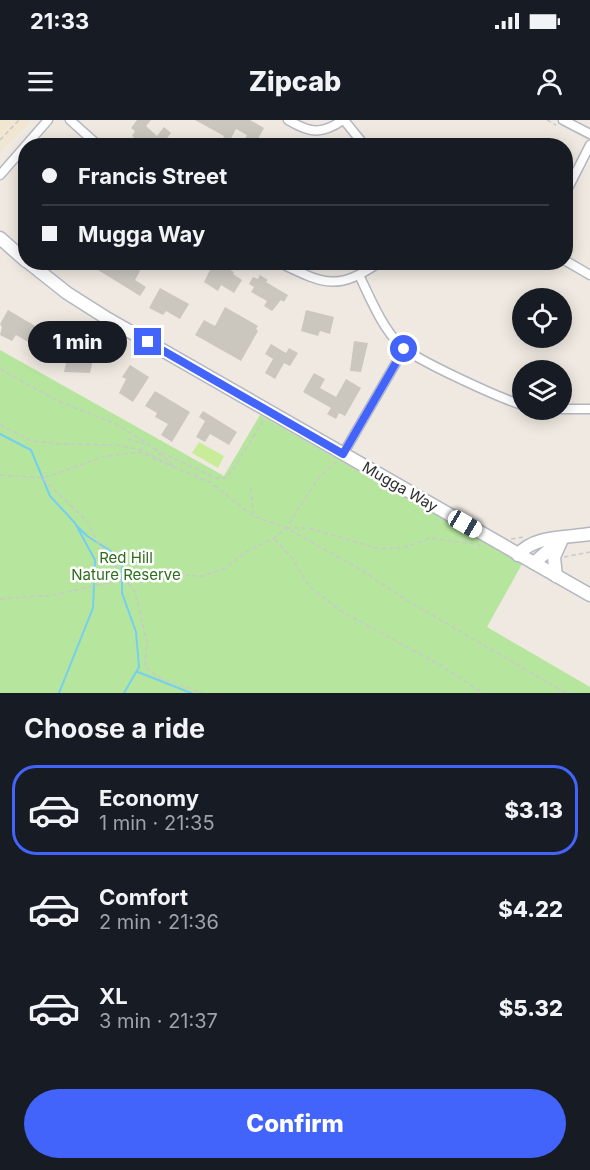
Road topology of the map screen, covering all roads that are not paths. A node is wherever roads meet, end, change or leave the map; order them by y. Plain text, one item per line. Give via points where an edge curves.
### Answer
1 (48, 120) edge
2 (70, 120) edge
3 (288, 120) edge
4 (344, 120) edge
5 (560, 123) edge
6 (590, 134) edge
7 (32, 138) edge
8 (90, 138) edge
9 (359, 138) edge
10 (590, 145) edge
11 (18, 154) edge
12 (0, 175) edge
13 (573, 178) edge
14 (0, 238) edge
15 (18, 254) edge
16 (573, 265) edge
17 (38, 270) edge
18 (298, 270) edge
19 (370, 270) edge
20 (590, 275) edge
21 (360, 277) junction
22 (404, 349) junction
23 (512, 401) edge
24 (572, 409) edge
25 (590, 409) edge
26 (343, 454) junction
27 (590, 534) edge
28 (562, 539) junction
29 (518, 555) junction
30 (534, 563) junction
31 (556, 576) junction
32 (590, 595) edge

1 - 7 street
2 - 8 street
3 - 4 street via 318,133
4 - 9 street
5 - 6 street
10 - 13 street
11 - 12 street
14 - 15 main road, Mugga Way
16 - 20 street
17 - 26 main road, Mugga Way via 87,306
18 - 21 street via 340,283
19 - 21 street
21 - 22 street via 384,324
22 - 23 street
22 - 26 street
24 - 25 street
26 - 29 main road, Mugga Way
27 - 28 main road
28 - 29 main road via 528,545
28 - 30 main road
28 - 31 main road via 554,557
29 - 30 main road, Mugga Way
30 - 31 main road, Mugga Way
31 - 32 main road, Mugga Way

